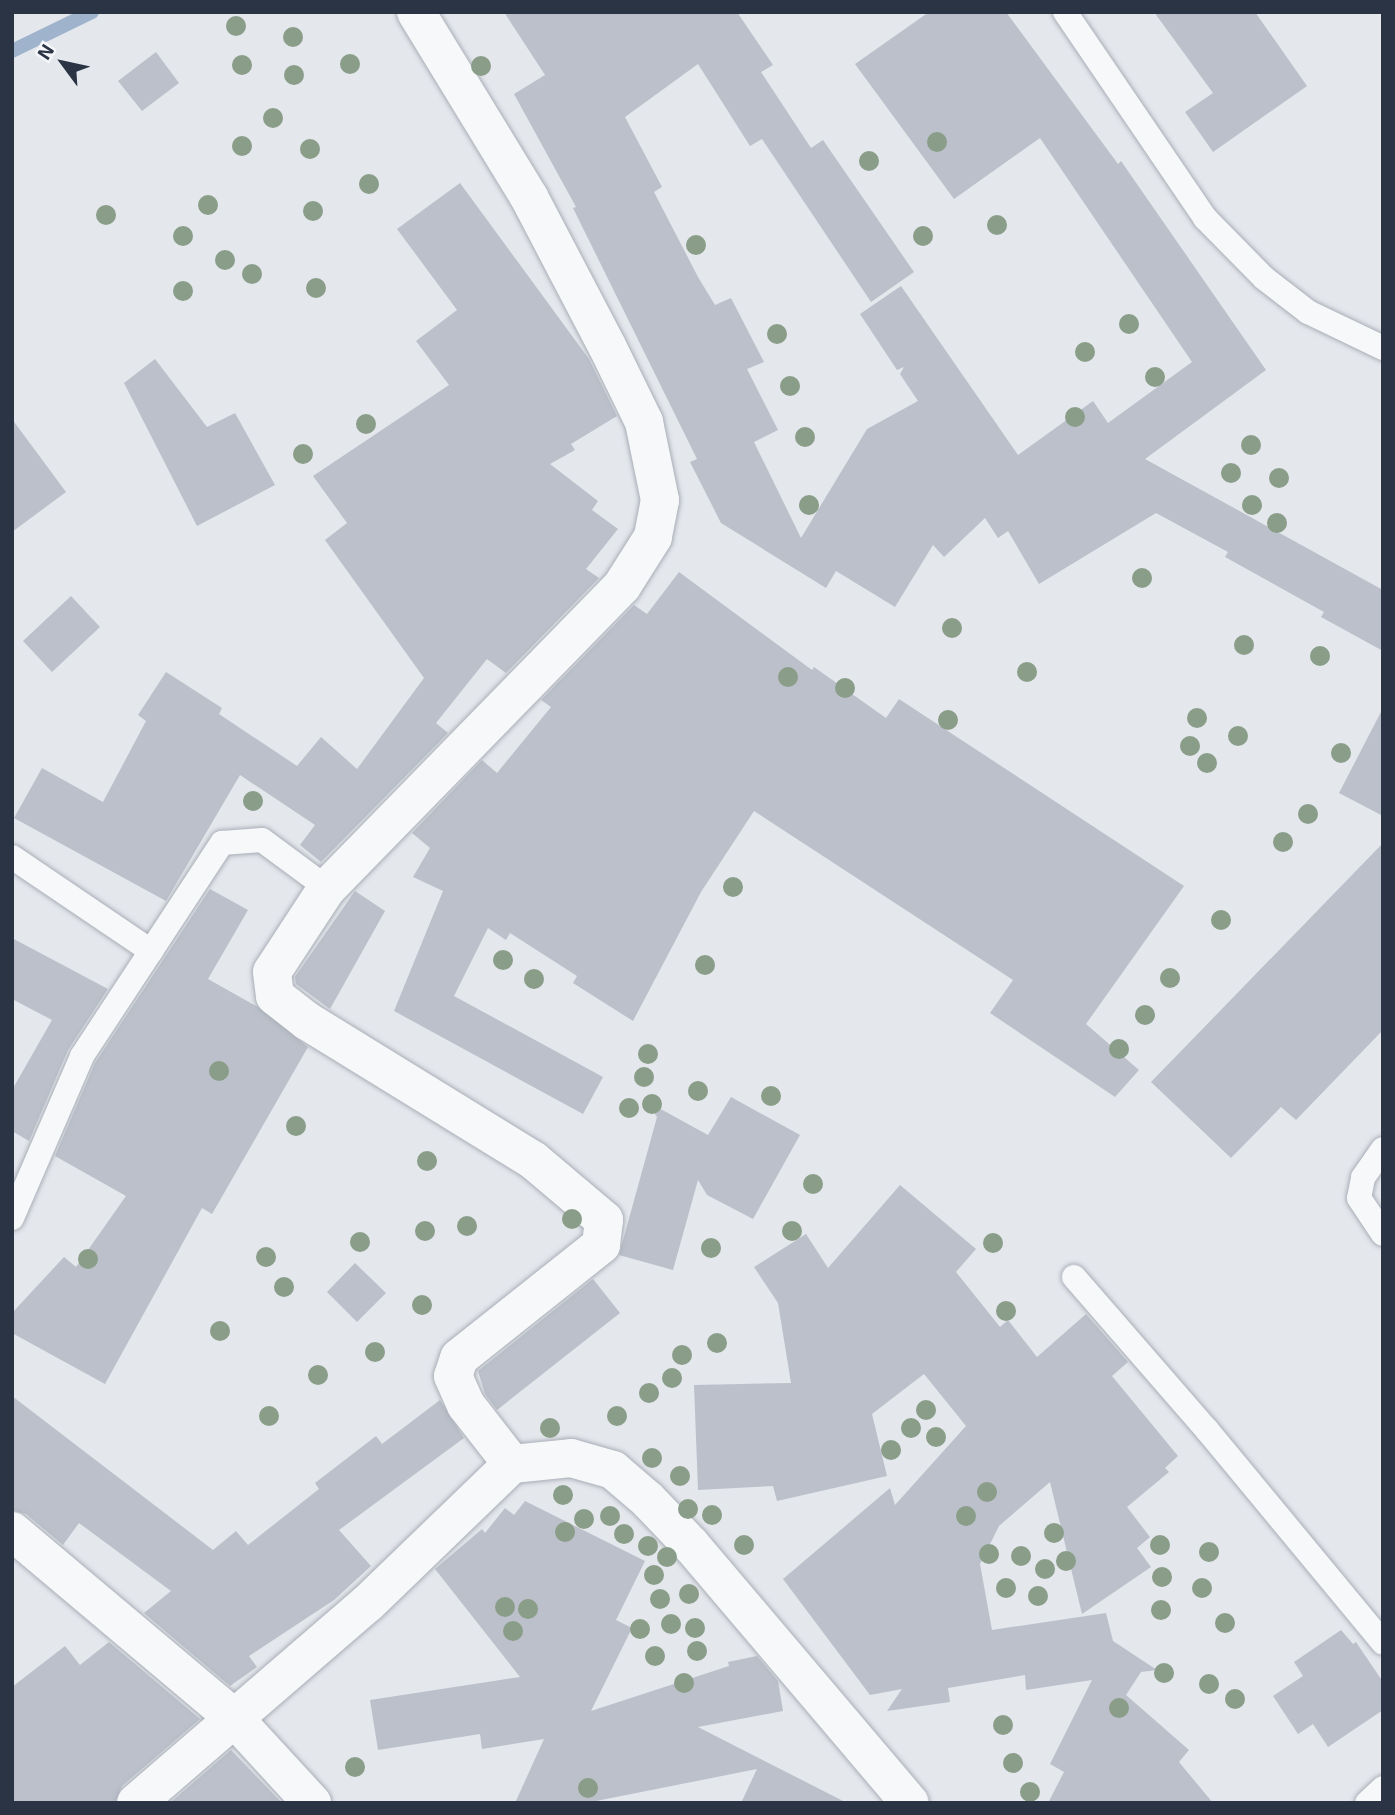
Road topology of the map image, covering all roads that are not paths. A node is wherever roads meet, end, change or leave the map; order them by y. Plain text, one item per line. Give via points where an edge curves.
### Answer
1 (416, 12) edge
2 (1065, 12) edge
3 (1383, 348) edge
4 (12, 857) edge
5 (327, 888) junction
6 (151, 951) junction
7 (1383, 1149) edge
8 (12, 1218) edge
9 (1383, 1234) edge
10 (1074, 1277) dead end
11 (512, 1464) junction
12 (12, 1531) edge
13 (1383, 1643) edge
14 (233, 1717) junction
15 (1383, 1788) edge
16 (136, 1803) edge
17 (312, 1803) edge
18 (911, 1803) edge
19 (1367, 1803) edge

1 - 5 street via 529,197 607,346 644,422 660,500 653,537 622,586
2 - 3 lane via 1205,218 1264,278 1308,312
4 - 6 lane
5 - 6 lane via 262,840 222,843
5 - 11 street via 272,972 275,996 307,1021 533,1160 604,1220 600,1245 459,1358 453,1376 466,1405
6 - 8 lane via 82,1056
7 - 9 lane via 1363,1178 1359,1198
10 - 13 lane via 1208,1430
11 - 14 street via 368,1603
11 - 18 street via 571,1458 613,1470 691,1545
12 - 14 street
14 - 16 street
14 - 17 street
15 - 19 lane

